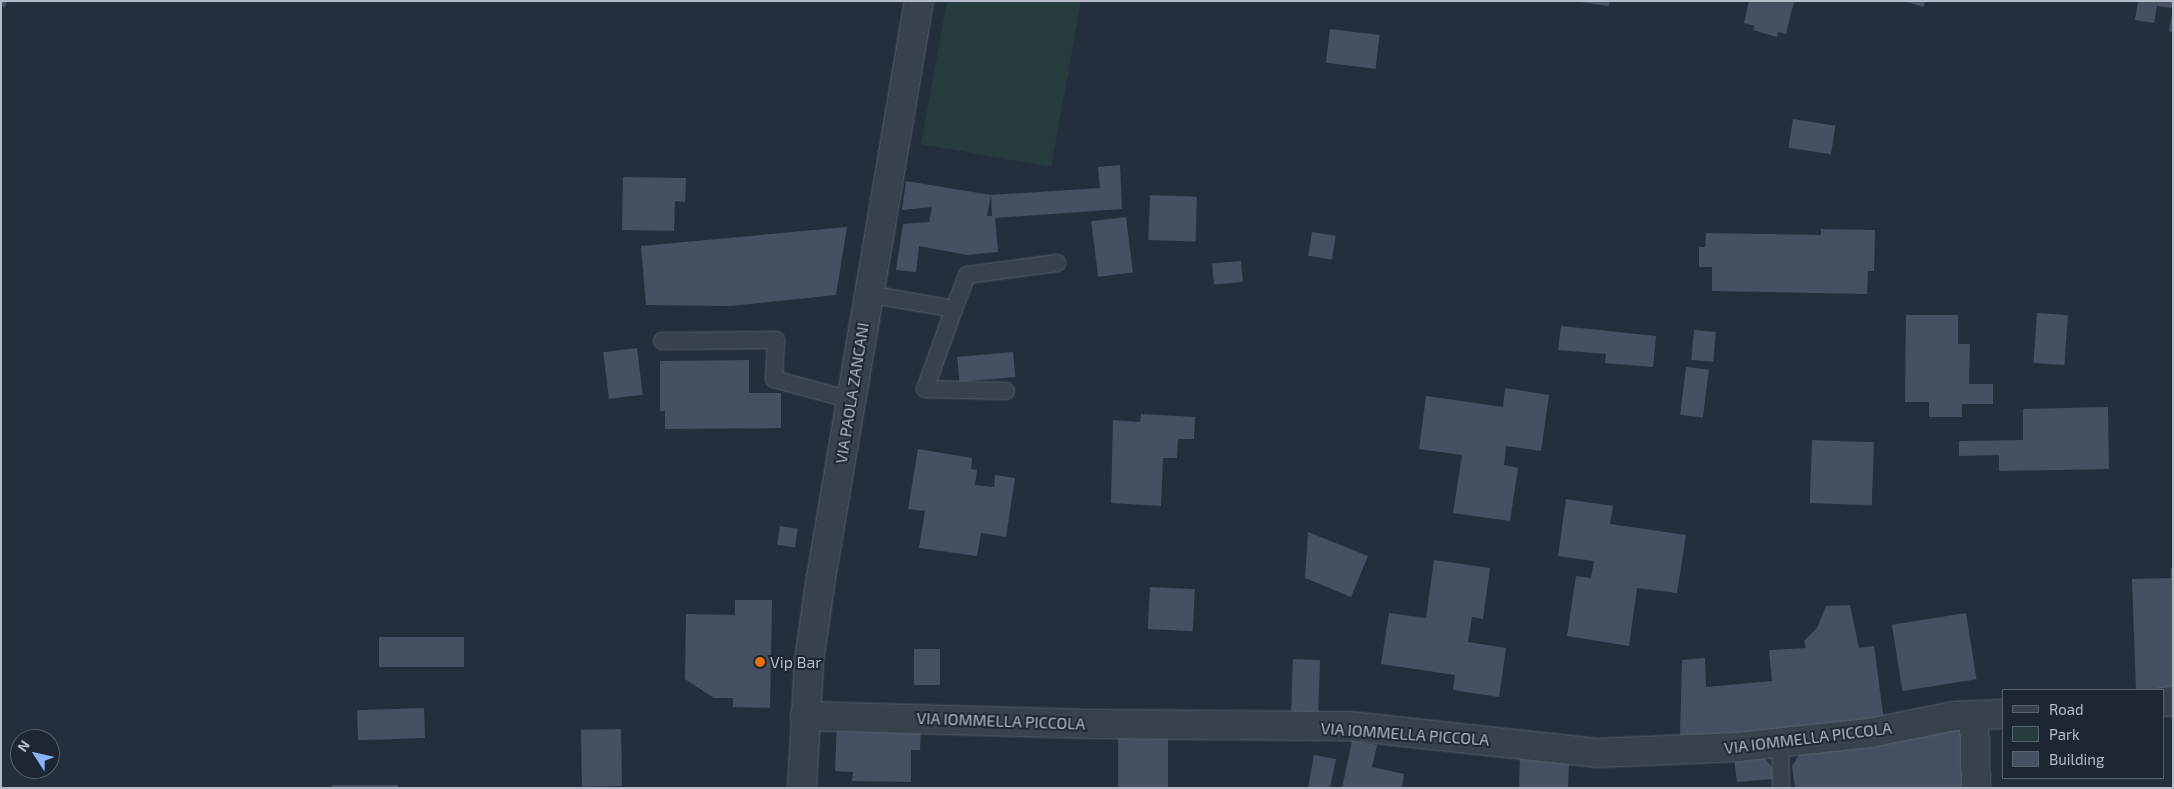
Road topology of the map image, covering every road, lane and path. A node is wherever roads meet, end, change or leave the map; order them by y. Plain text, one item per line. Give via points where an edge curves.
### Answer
1 (919, 1) edge
2 (1057, 263) dead end
3 (868, 294) junction
4 (954, 309) junction
5 (662, 341) dead end
6 (1006, 392) dead end
7 (851, 400) junction
8 (2002, 714) edge
9 (805, 716) junction
10 (1974, 717) junction
11 (1780, 742) junction
12 (802, 788) edge
13 (1781, 788) edge
14 (1976, 788) edge

1 - 3 street, VIA PAOLA ZANCANI
2 - 4 lane via 967,275
3 - 4 lane
3 - 7 street, VIA PAOLA ZANCANI
4 - 6 lane via 925,389
5 - 7 lane via 776,340 774,379
7 - 9 street, VIA PAOLA ZANCANI via 820,588
8 - 10 street, VIA IOMMELLA PICCOLA
9 - 11 street, VIA IOMMELLA PICCOLA via 1096,724 1349,726 1597,752 1668,752
9 - 12 street, VIA PAOLA ZANCANI
10 - 11 street, VIA IOMMELLA PICCOLA via 1954,716 1869,733
10 - 14 street
11 - 13 lane

